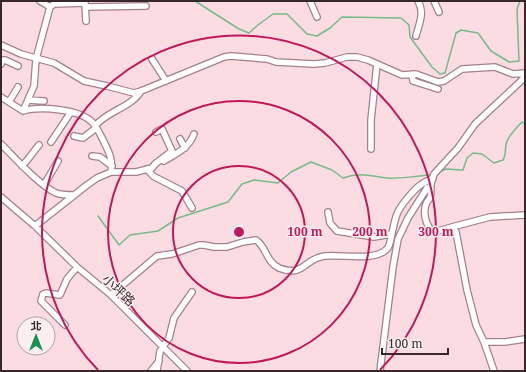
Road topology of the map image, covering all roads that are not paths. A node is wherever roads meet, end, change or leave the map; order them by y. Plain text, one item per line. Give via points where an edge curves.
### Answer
1 (40, 1) edge
2 (310, 1) edge
3 (418, 1) edge
4 (434, 1) edge
5 (85, 4) edge
6 (146, 6) dead end
7 (50, 7) junction
8 (439, 12) dead end
9 (316, 17) dead end
10 (86, 21) dead end
11 (416, 36) dead end
12 (1, 45) edge
13 (36, 59) junction
14 (152, 59) dead end
15 (1, 64) edge
16 (377, 64) junction
17 (18, 66) dead end
18 (412, 74) junction
19 (525, 75) edge
20 (166, 81) junction
21 (18, 87) dead end
22 (438, 89) dead end
23 (141, 91) junction
24 (1, 97) edge
25 (28, 100) junction
26 (44, 101) dead end
27 (9, 102) junction
28 (23, 111) junction
29 (71, 112) junction
30 (96, 127) junction
31 (156, 132) dead end
32 (194, 134) dead end
33 (74, 136) dead end
34 (180, 138) dead end
35 (51, 142) dead end
36 (1, 144) edge
37 (39, 145) dead end
38 (185, 148) junction
39 (370, 149) dead end
40 (92, 156) dead end
41 (58, 161) dead end
42 (22, 166) junction
43 (112, 169) junction
44 (150, 169) junction
45 (434, 176) junction
46 (44, 185) junction
47 (428, 188) dead end
48 (74, 195) junction
49 (1, 197) edge
50 (192, 208) dead end
51 (328, 212) dead end
52 (525, 215) edge
53 (35, 226) junction
54 (452, 227) junction
55 (391, 234) junction
56 (77, 267) junction
57 (192, 292) dead end
58 (111, 295) junction
59 (65, 326) dead end
60 (525, 338) edge
61 (484, 342) junction
62 (163, 347) junction
63 (159, 360) junction
64 (151, 371) edge
65 (157, 371) edge
66 (187, 371) edge
67 (380, 371) edge
68 (494, 371) edge

1 - 7 street
2 - 9 street
3 - 11 street via 422,14
4 - 8 street
5 - 6 street
5 - 7 street via 54,4
5 - 10 street
7 - 13 street
12 - 13 street
13 - 23 street via 54,63 90,83 134,93
13 - 25 street via 34,86
14 - 20 street
15 - 17 street via 5,60
16 - 18 street via 402,76
16 - 20 street via 357,57 314,64 231,56
16 - 39 street
18 - 19 street via 438,82 462,69 495,67 513,74
18 - 22 street via 413,81
19 - 45 street via 474,124
20 - 23 street
21 - 27 street
23 - 30 street via 138,97 108,115
24 - 27 street
25 - 26 street
25 - 28 street
27 - 28 street
28 - 29 street via 33,108
29 - 30 street via 90,120
29 - 35 street
30 - 33 street via 83,138
30 - 43 street via 110,154
31 - 44 street via 162,130 172,152
32 - 38 street via 192,141
34 - 38 street
36 - 42 street
37 - 42 street
38 - 44 street
40 - 43 street via 100,157
41 - 46 street
42 - 46 street
43 - 44 street via 136,172
43 - 48 street
44 - 50 street via 153,176 182,191
45 - 54 street via 430,182 430,198 426,204 425,221 430,229 438,231
45 - 55 street via 409,196 397,213
46 - 48 street via 57,194
47 - 67 street via 408,218 398,239
48 - 53 street
49 - 53 street, 小坪路
51 - 55 street via 330,223 337,231 374,237
52 - 54 street via 490,217
53 - 56 street, 小坪路
54 - 61 street via 456,232 463,276 478,332
55 - 58 street via 389,248 381,254 315,257 294,271 273,265 256,240 227,247 199,245 157,256
56 - 58 street, 小坪路
56 - 59 street via 67,279 60,295 46,293 43,294 41,301
57 - 62 street via 174,318 169,338
58 - 62 street, 小坪路
60 - 61 street via 506,342
61 - 68 street
62 - 63 street
62 - 66 street, 小坪路
63 - 64 street
63 - 65 street

